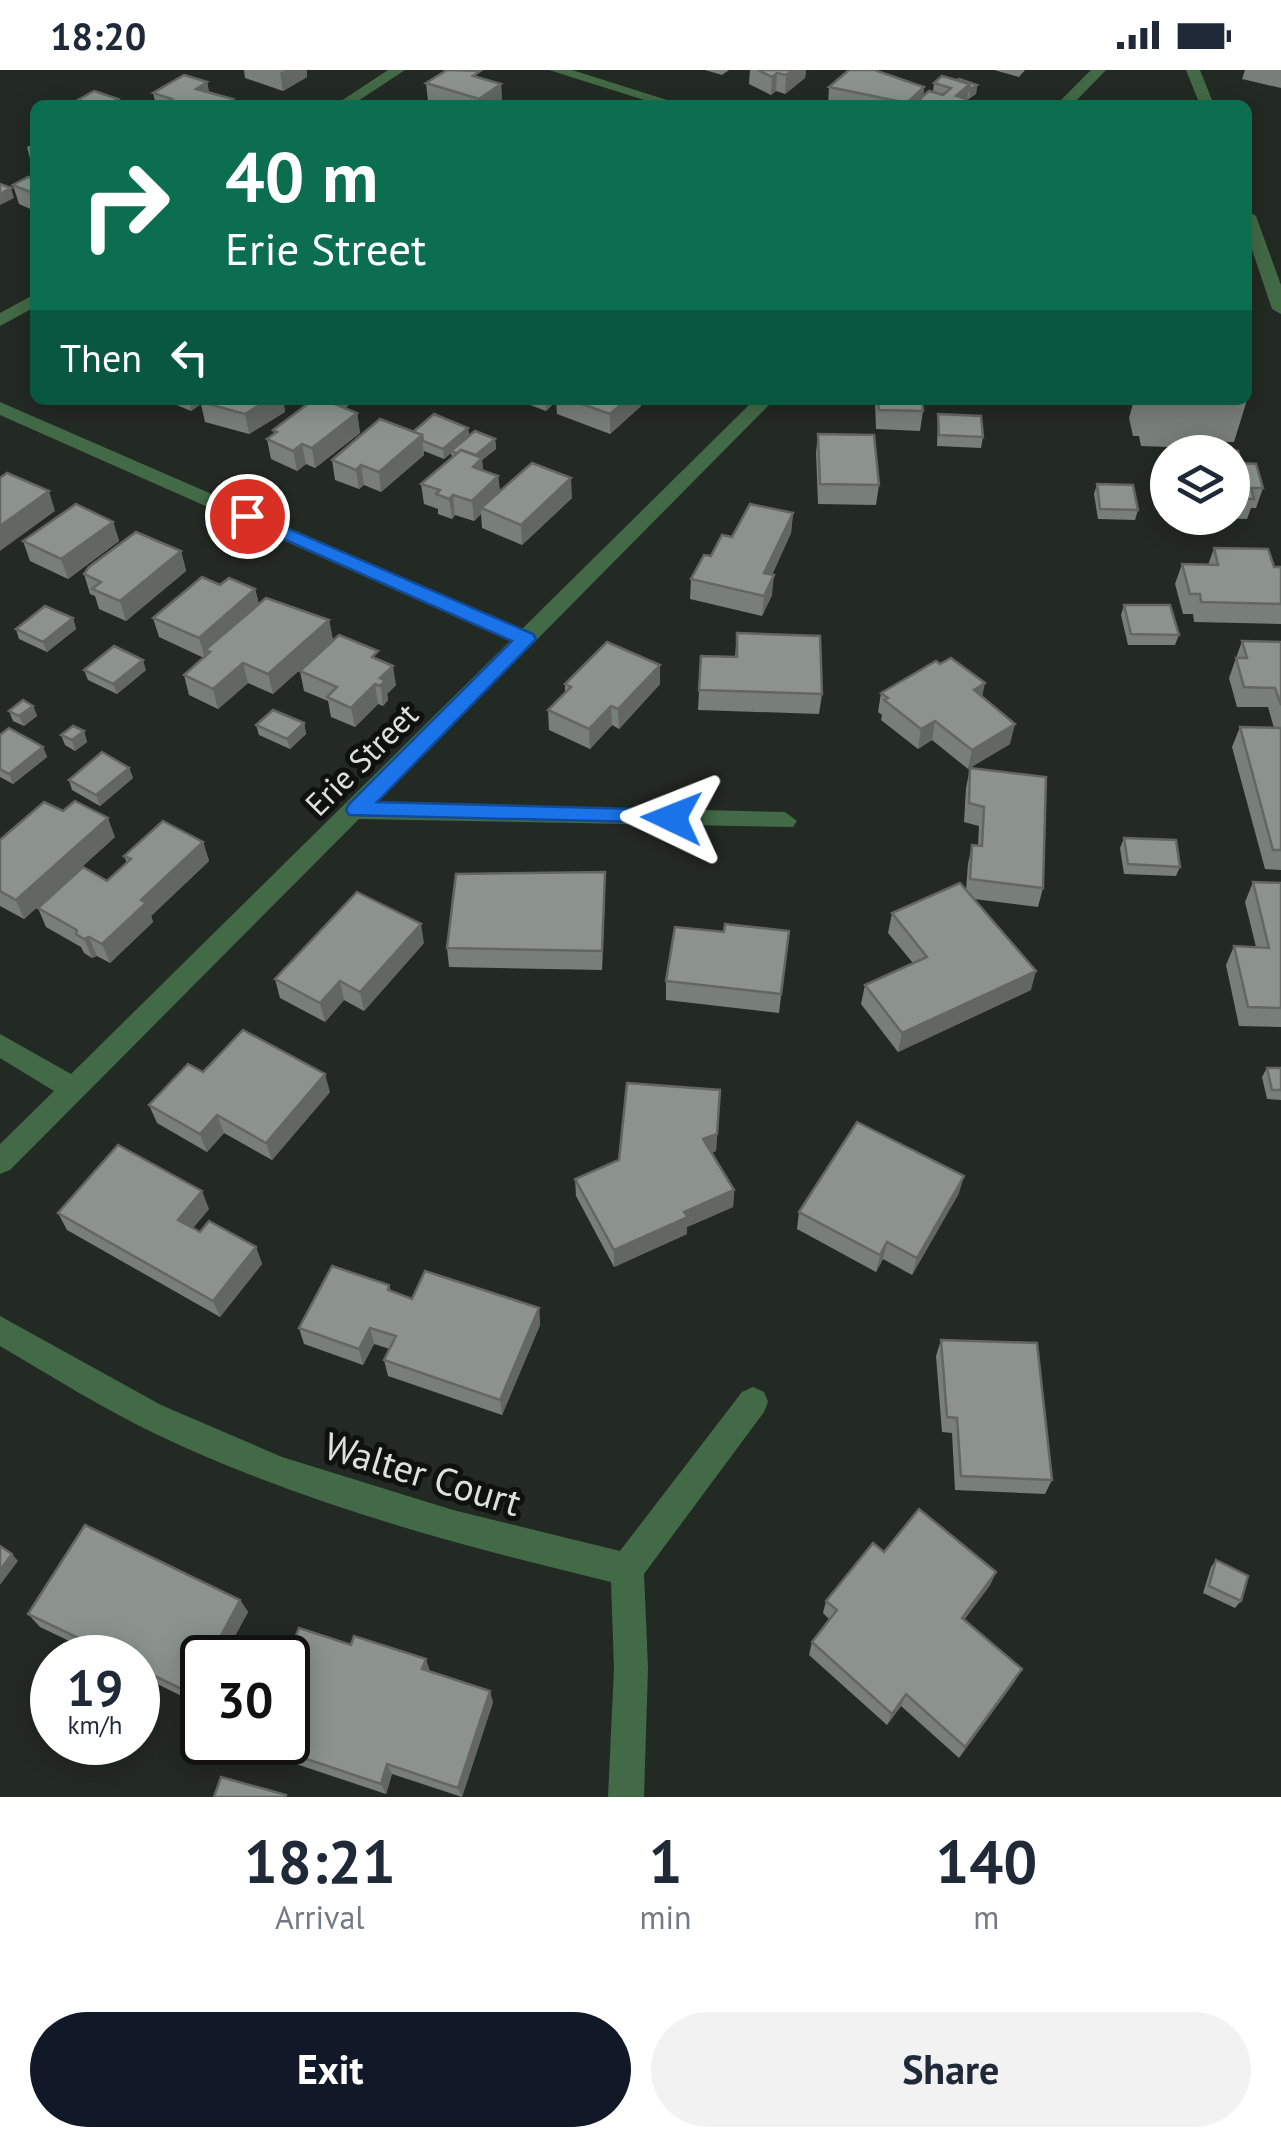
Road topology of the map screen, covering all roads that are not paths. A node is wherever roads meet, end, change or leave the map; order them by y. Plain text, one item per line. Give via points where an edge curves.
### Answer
1 (398, 70) edge
2 (556, 70) edge
3 (1099, 70) edge
4 (1193, 70) edge
5 (350, 100) edge
6 (659, 100) edge
7 (1068, 100) edge
8 (1205, 100) edge
9 (1252, 227) edge
10 (30, 301) edge
11 (1281, 309) edge
12 (0, 321) edge
13 (761, 405) edge
14 (0, 408) edge
15 (526, 639) junction
16 (357, 810) junction
17 (785, 821) dead end
18 (0, 1045) edge
19 (70, 1088) junction
20 (0, 1162) edge
21 (0, 1330) edge
22 (753, 1402) dead end
23 (627, 1569) junction
24 (626, 1797) edge

1 - 5 street
2 - 6 street
3 - 7 street
4 - 8 street
9 - 11 street
10 - 12 street
13 - 15 street, Erie Street
14 - 15 street
15 - 16 street, Erie Street
16 - 17 street
16 - 19 street, Erie Street
18 - 19 street
19 - 20 street, Erie Street
21 - 23 street, Walter Court via 119,1400 280,1471 451,1526
22 - 23 street
23 - 24 street

